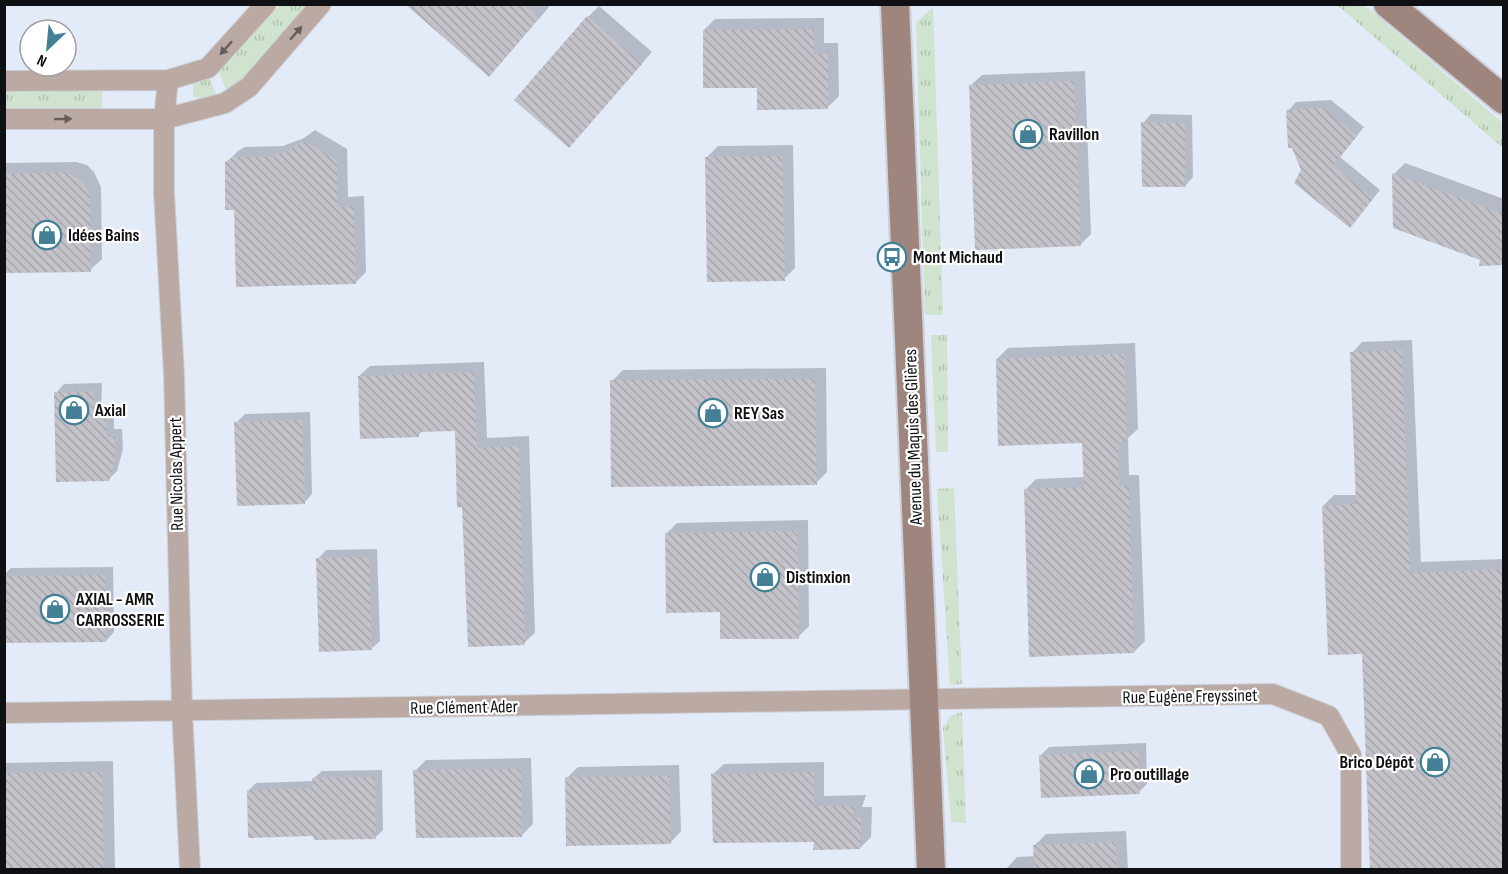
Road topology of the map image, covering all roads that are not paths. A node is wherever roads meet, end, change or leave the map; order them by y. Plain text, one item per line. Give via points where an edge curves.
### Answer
1 (266, 4) edge
2 (321, 4) edge
3 (895, 4) edge
4 (1388, 4) edge
5 (168, 80) junction
6 (4, 81) edge
7 (1500, 99) edge
8 (4, 119) edge
9 (164, 119) junction
10 (924, 701) junction
11 (182, 710) junction
12 (4, 713) edge
13 (190, 870) edge
14 (931, 870) edge
15 (1351, 870) edge

1 -> 5 street via 208,68
9 -> 2 street via 225,103 249,87
3 - 10 main road, Avenue du Maquis des Glières
4 - 7 main road
5 - 6 street
5 - 9 street, Rue Nicolas Appert
8 -> 9 street
9 - 11 street, Rue Nicolas Appert
10 - 11 street, Rue Clément Ader
10 - 14 main road, Avenue du Maquis des Glières
10 - 15 street, Rue Eugène Freyssinet via 1273,694 1329,716 1351,755
11 - 12 street, Rue Clément Ader
11 - 13 street, Rue Nicolas Appert

